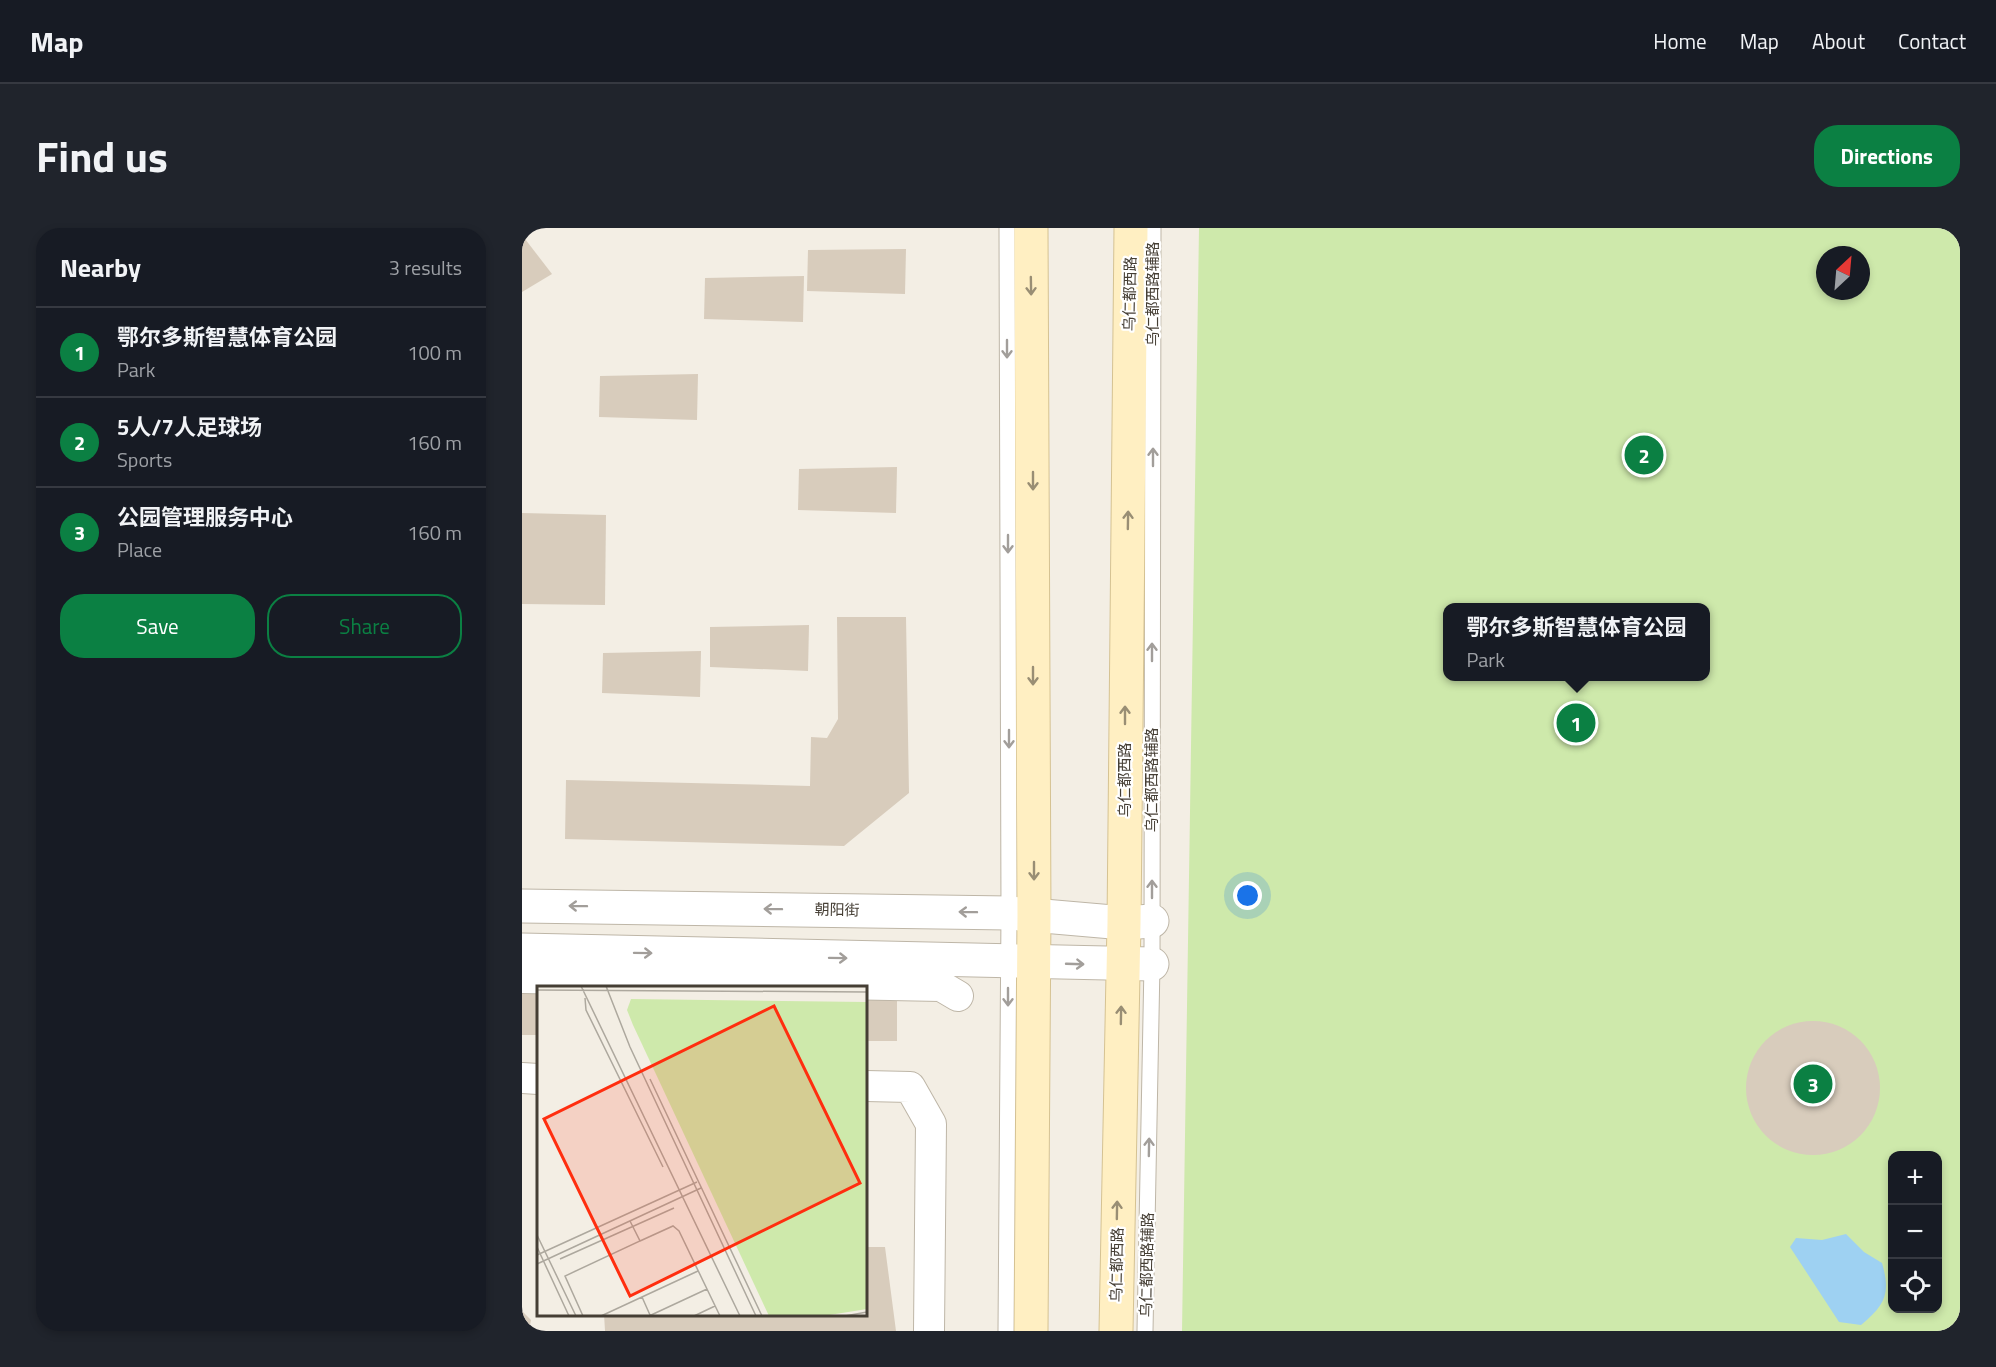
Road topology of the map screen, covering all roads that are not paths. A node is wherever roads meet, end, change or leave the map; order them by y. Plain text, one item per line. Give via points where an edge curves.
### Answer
1 (1007, 228) edge
2 (1030, 228) edge
3 (1131, 228) edge
4 (1153, 228) edge
5 (522, 906) edge
6 (1022, 913) junction
7 (1138, 922) junction
8 (522, 950) edge
9 (1020, 962) junction
10 (1137, 965) junction
11 (706, 975) edge
12 (522, 978) edge
13 (958, 996) dead end
14 (522, 1078) edge
15 (537, 1079) edge
16 (867, 1086) edge
17 (929, 1331) edge
18 (1006, 1331) edge
19 (1031, 1331) edge
20 (1116, 1331) edge
21 (1145, 1331) edge

1 -> 6 lane
2 -> 6 main road
7 -> 3 main road, 乌仁都西路
7 -> 4 lane, 乌仁都西路辅路
6 -> 5 street, 朝阳街
6 - 7 street, 朝阳街
6 - 9 main road
7 - 10 main road, 乌仁都西路
8 -> 11 street
9 -> 10 street
11 -> 9 street
9 -> 18 lane
9 - 19 main road
20 -> 10 main road, 乌仁都西路
21 -> 10 lane, 乌仁都西路辅路
11 - 12 street
11 - 13 street via 941,986
14 - 15 street
16 - 17 street via 910,1087 931,1124

